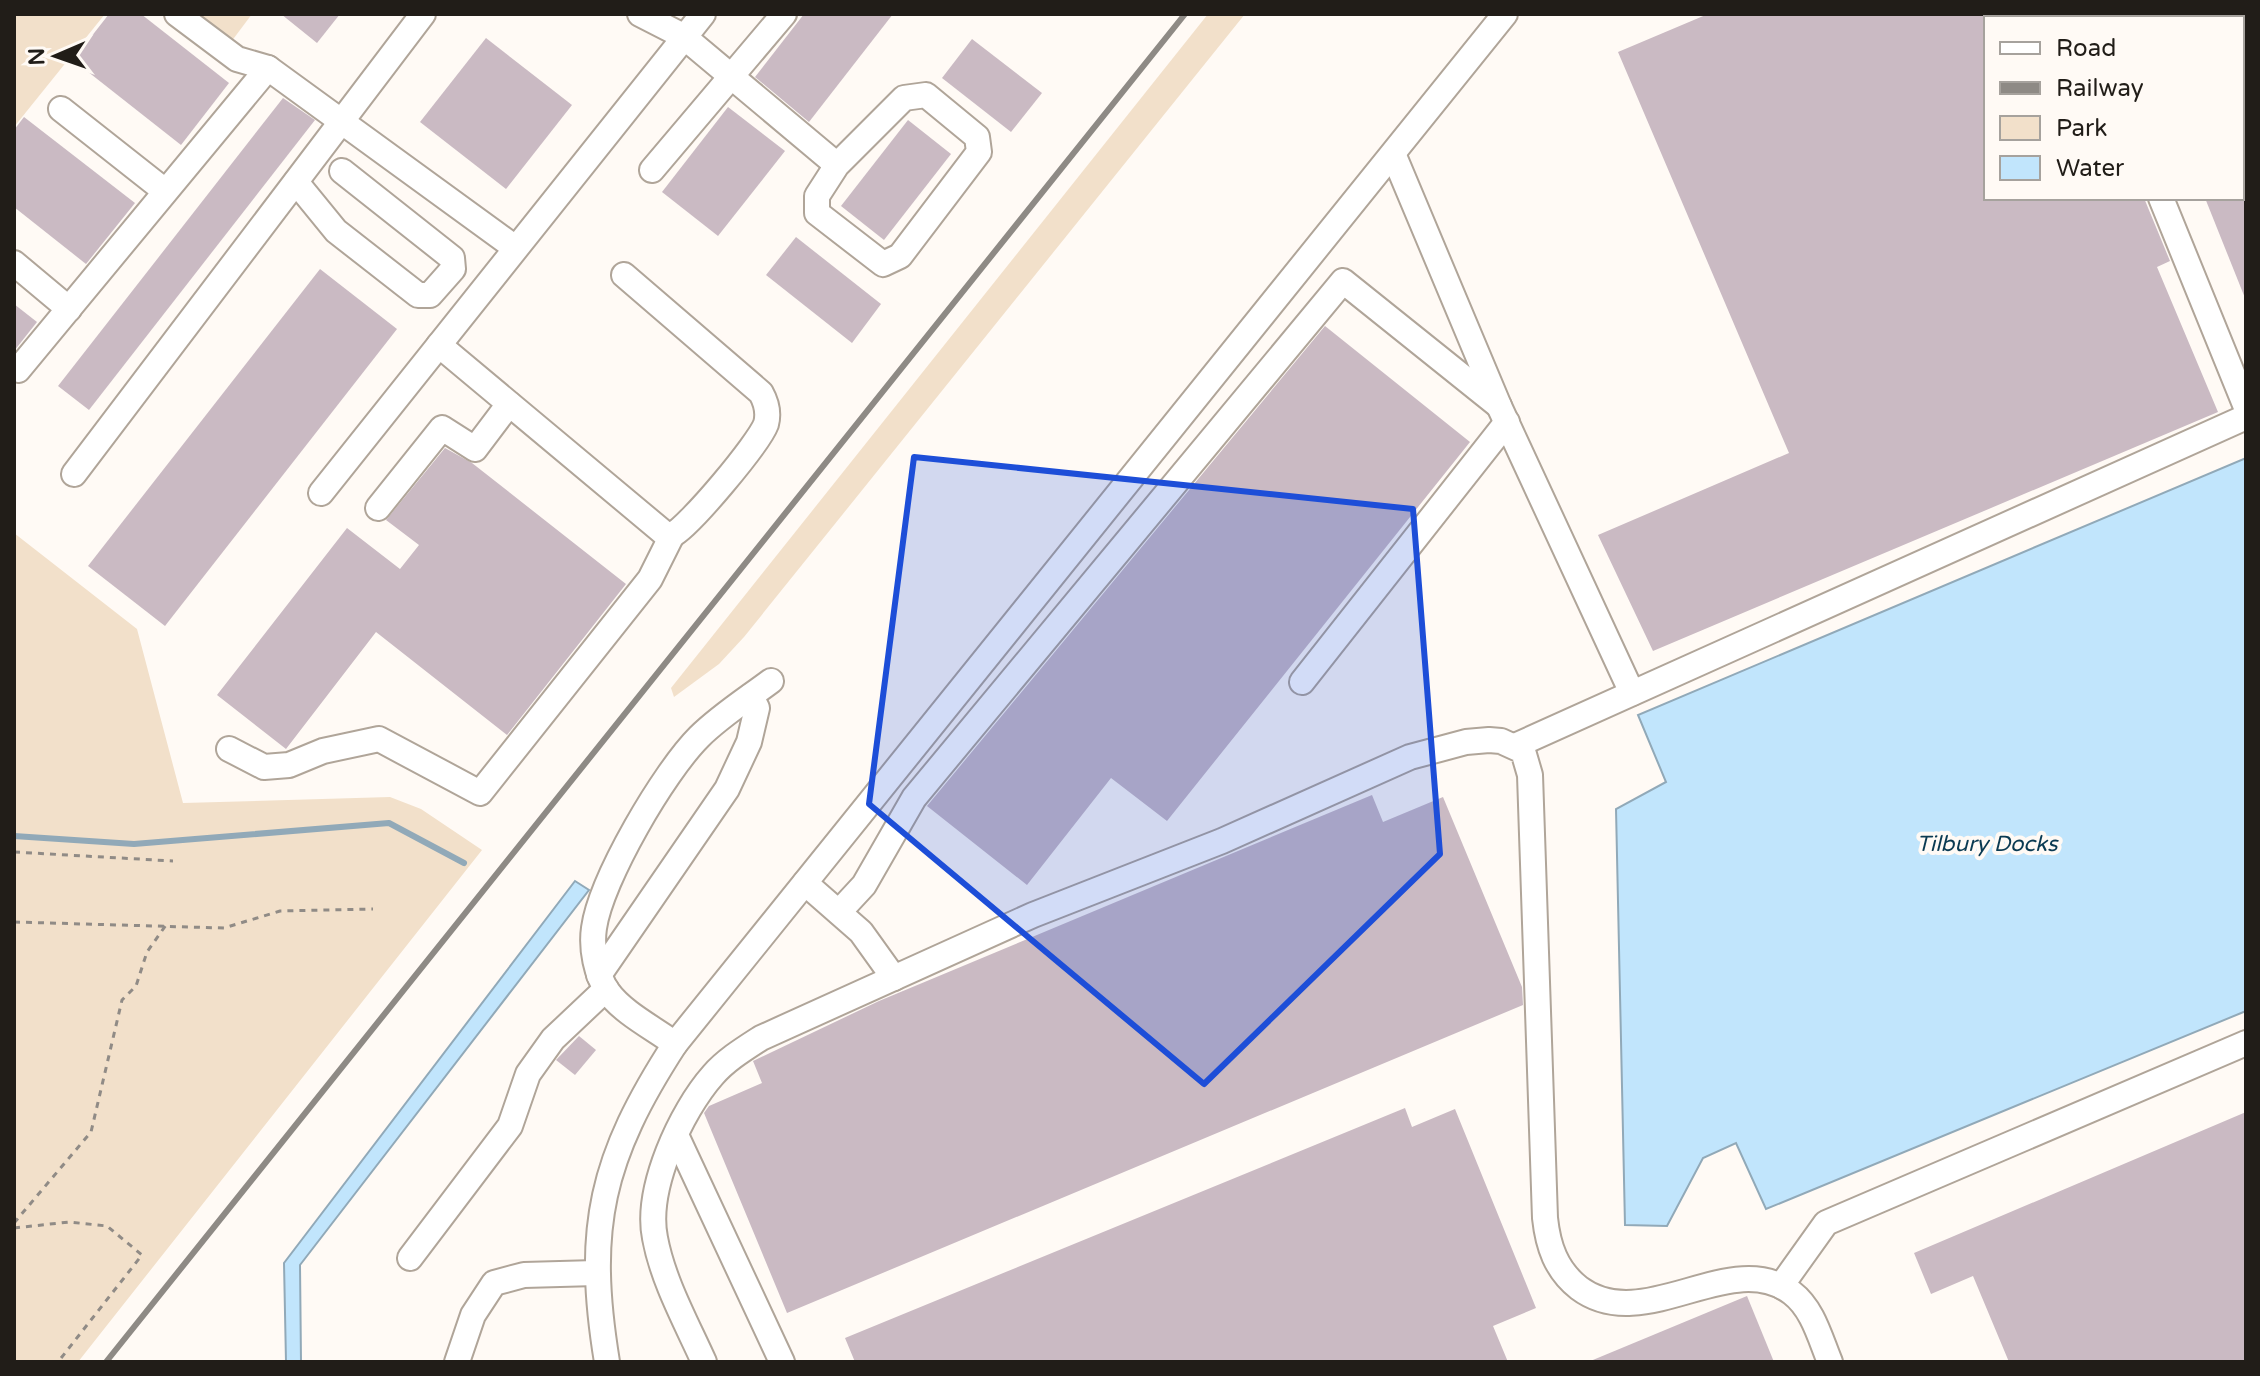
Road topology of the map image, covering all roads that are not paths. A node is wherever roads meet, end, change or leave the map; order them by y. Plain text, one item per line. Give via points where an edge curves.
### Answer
1 (177, 14) edge
2 (423, 14) edge
3 (640, 14) edge
4 (703, 14) edge
5 (784, 14) edge
6 (1505, 14) edge
7 (683, 36) junction
8 (268, 68) junction
9 (731, 80) junction
10 (61, 109) dead end
11 (342, 121) junction
12 (1394, 156) junction
13 (837, 165) junction
14 (652, 170) dead end
15 (342, 171) dead end
16 (296, 182) junction
17 (165, 191) junction
18 (2162, 200) edge
19 (514, 247) junction
20 (14, 263) edge
21 (624, 275) dead end
22 (69, 309) junction
23 (439, 345) junction
24 (18, 370) dead end
25 (2245, 403) edge
26 (509, 404) junction
27 (1503, 414) junction
28 (74, 474) dead end
29 (321, 493) dead end
30 (378, 508) dead end
31 (672, 535) junction
32 (771, 681) dead end
33 (1302, 682) dead end
34 (1632, 693) junction
35 (751, 696) junction
36 (1515, 746) junction
37 (229, 749) dead end
38 (896, 768) junction
39 (914, 798) junction
40 (805, 883) junction
41 (839, 912) junction
42 (894, 978) junction
43 (603, 982) junction
44 (2246, 1043) edge
45 (675, 1044) junction
46 (676, 1135) junction
47 (410, 1258) dead end
48 (596, 1273) junction
49 (1781, 1286) junction
50 (457, 1362) edge
51 (607, 1362) edge
52 (704, 1362) edge
53 (782, 1362) edge
54 (1830, 1362) edge

1 - 8 street via 237,59
2 - 11 street
3 - 7 street
4 - 7 street
5 - 9 street
6 - 12 street
7 - 9 street
7 - 19 street
8 - 11 street
8 - 17 street
9 - 13 street
9 - 14 street
10 - 17 street
11 - 16 street
11 - 19 street
12 - 27 street
12 - 38 street
13 - 13 street via 817,196 817,213 883,264 900,256 979,152 977,137 926,95 904,98
15 - 16 street via 452,258 453,269 430,295 418,295 336,231
16 - 28 street
17 - 22 street
18 - 25 street
19 - 23 street
20 - 22 street
21 - 31 street via 761,393 766,403 765,428 690,523
22 - 24 street
23 - 26 street
23 - 29 street
25 - 34 street
26 - 30 street via 475,449 442,428
26 - 31 street
27 - 33 street
27 - 34 street
27 - 39 street via 1343,281
31 - 37 street via 650,579 480,793 379,739 264,767
32 - 35 street
34 - 36 street
35 - 43 street via 757,708 740,766
35 - 43 street via 692,745 628,844 594,925
36 - 42 street via 1466,742 1410,757
36 - 49 street via 1523,751 1530,775 1545,1218 1556,1261 1586,1293 1615,1303 1648,1301 1734,1281
38 - 39 street
38 - 40 street
39 - 41 street via 864,885
40 - 41 street
40 - 45 street
41 - 42 street via 861,932
42 - 46 street via 761,1038 733,1057 685,1113
43 - 45 street via 615,1000
43 - 47 street via 528,1074 510,1126
44 - 49 street via 1826,1223
45 - 48 street via 637,1102 606,1185
46 - 52 street via 654,1199 654,1235 663,1270
46 - 53 street
48 - 50 street via 524,1275 494,1283 473,1315
48 - 51 street
49 - 54 street via 1804,1305

